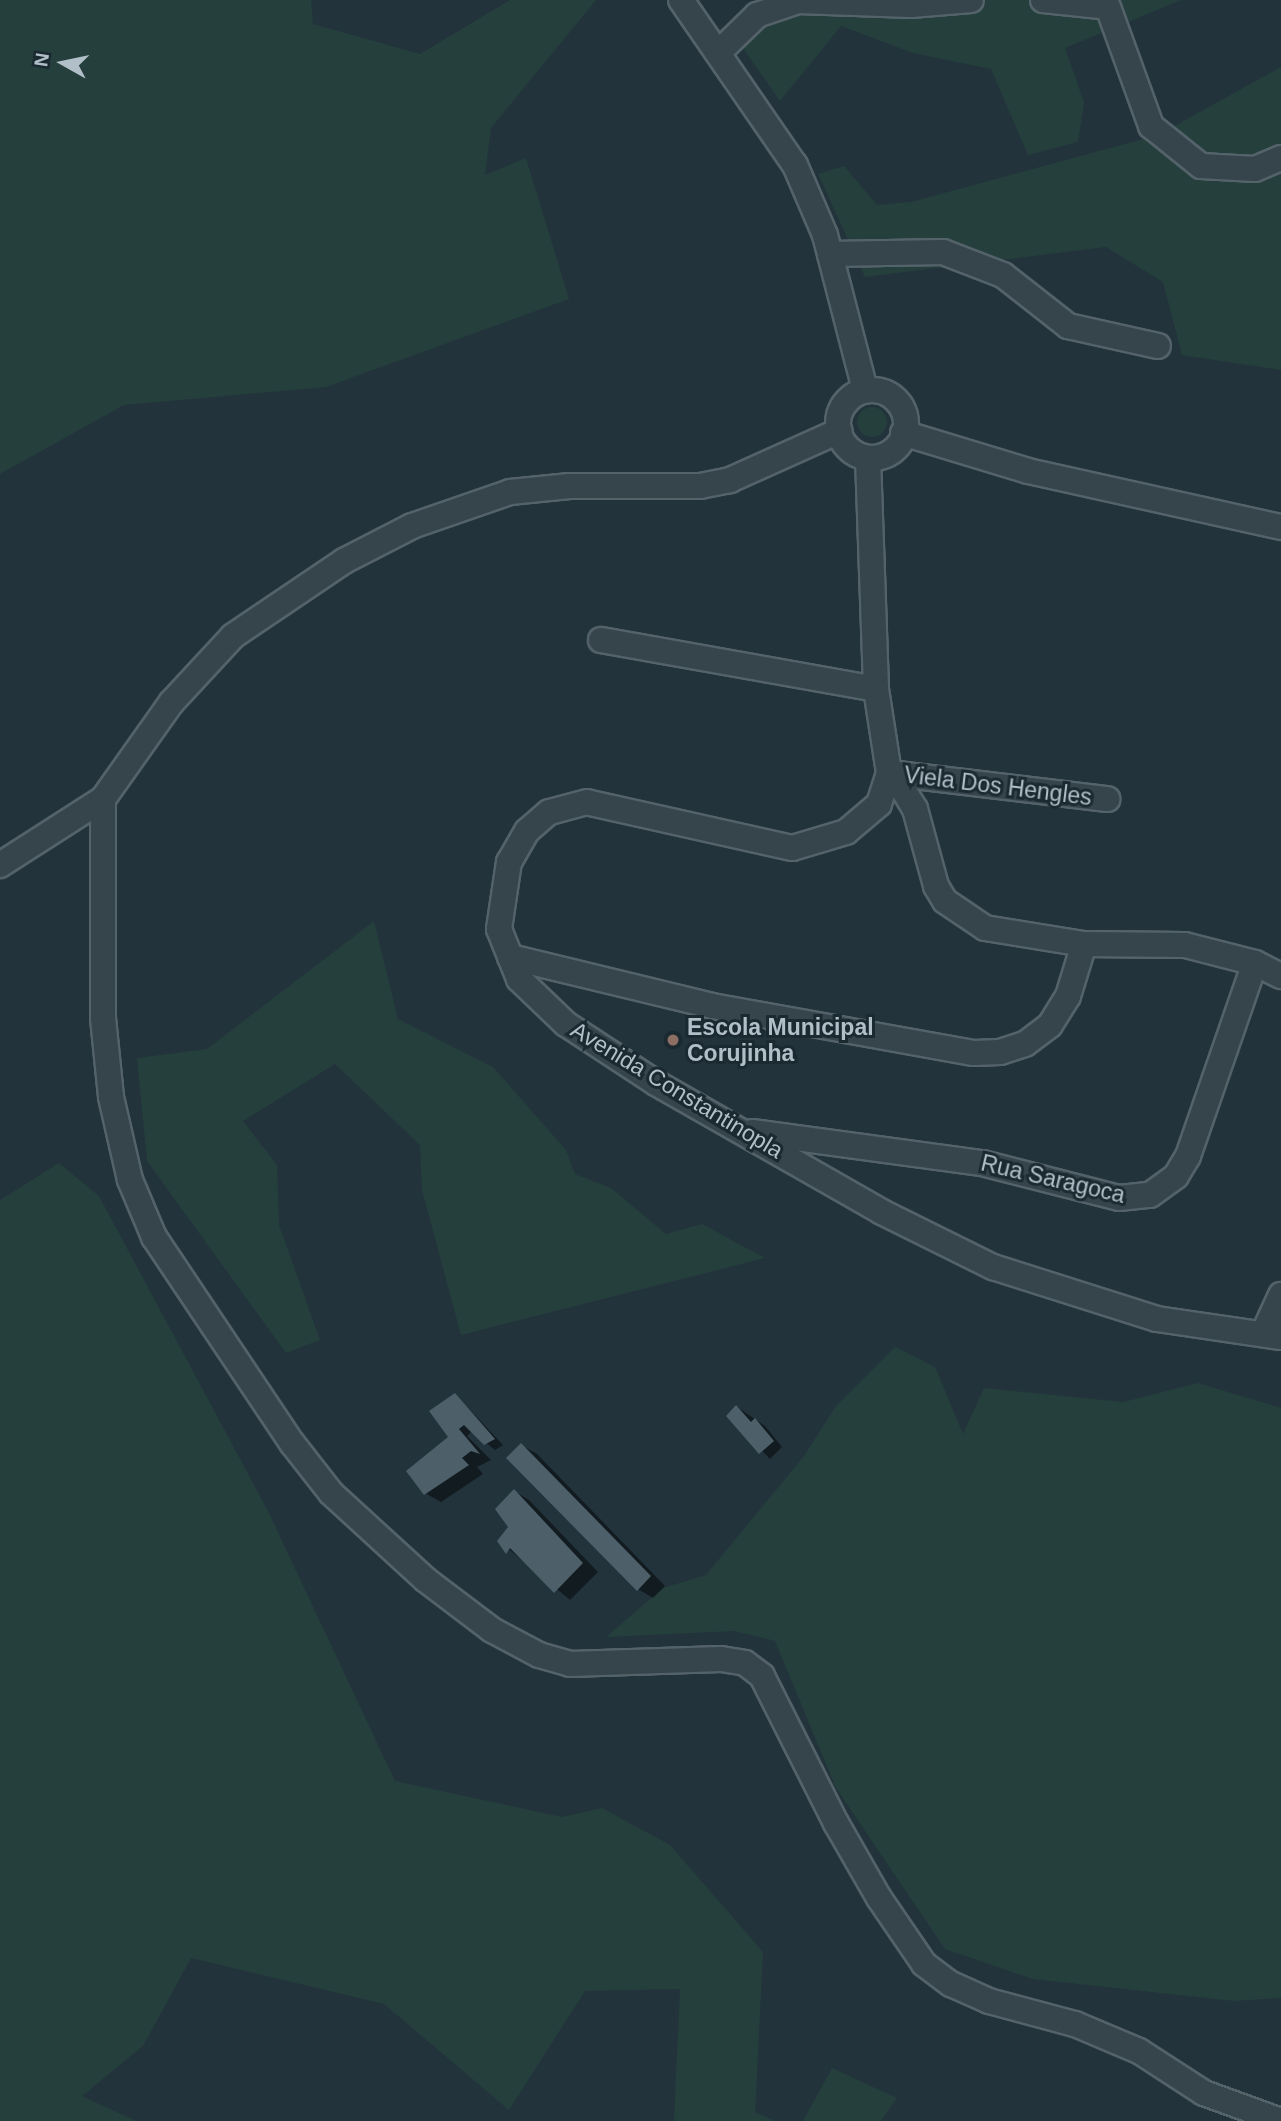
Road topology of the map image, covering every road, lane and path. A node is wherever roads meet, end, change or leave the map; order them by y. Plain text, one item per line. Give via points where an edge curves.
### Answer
1 (681, 0) edge
2 (971, 0) edge
3 (1042, 0) edge
4 (719, 52) junction
5 (1281, 158) edge
6 (830, 254) junction
7 (1158, 346) dead end
8 (865, 390) junction
9 (839, 431) junction
10 (904, 433) junction
11 (868, 458) junction
12 (1281, 527) edge
13 (601, 640) dead end
14 (876, 689) junction
15 (891, 773) junction
16 (103, 799) junction
17 (1107, 799) dead end
18 (0, 865) edge
19 (1084, 944) junction
20 (510, 957) junction
21 (1255, 963) junction
22 (1281, 976) edge
23 (740, 1130) junction
24 (1281, 1295) edge
25 (1272, 1334) edge
26 (1281, 2121) edge

1 - 4 street
2 - 4 street via 911,5 798,1 757,15
3 - 5 street via 1108,7 1152,127 1201,166 1255,169
4 - 6 street via 795,165
6 - 7 street via 943,252 1003,275 1068,326
6 - 8 street
8 - 9 street via 842,407
8 - 10 street via 885,392 899,403 906,419
9 - 11 street via 850,450
9 - 16 street via 730,480 700,486 570,486 510,492 412,526 344,561 233,636 171,703
10 - 11 street via 895,449
10 - 12 street via 1028,471
11 - 14 street
13 - 14 street
14 - 15 street
15 - 17 street, Viela Dos Hengles
15 - 19 street via 915,809 929,869 945,901 985,928
15 - 20 street, Avenida Constantinopla via 870,815 846,832 792,848 587,802 548,811 527,831 509,862 499,929
16 - 18 street
16 - 26 street via 103,1018 111,1097 130,1180 154,1237 292,1443 331,1493 426,1580 492,1630 539,1655 570,1664 721,1659 745,1663 762,1676 842,1834 924,1964 951,1984 980,1997 1100,2035 1165,2065 1204,2093
19 - 20 street via 1068,996 1050,1025 1025,1044 1000,1052 974,1053 712,1006
19 - 21 street via 1163,943
20 - 23 street, Avenida Constantinopla via 519,979 566,1024 656,1083
21 - 22 street
21 - 23 street, Rua Saragoca via 1188,1156 1176,1176 1150,1195 1119,1198 982,1163
23 - 25 street, Avenida Constantinopla via 881,1212 993,1266 1157,1318
24 - 25 street

